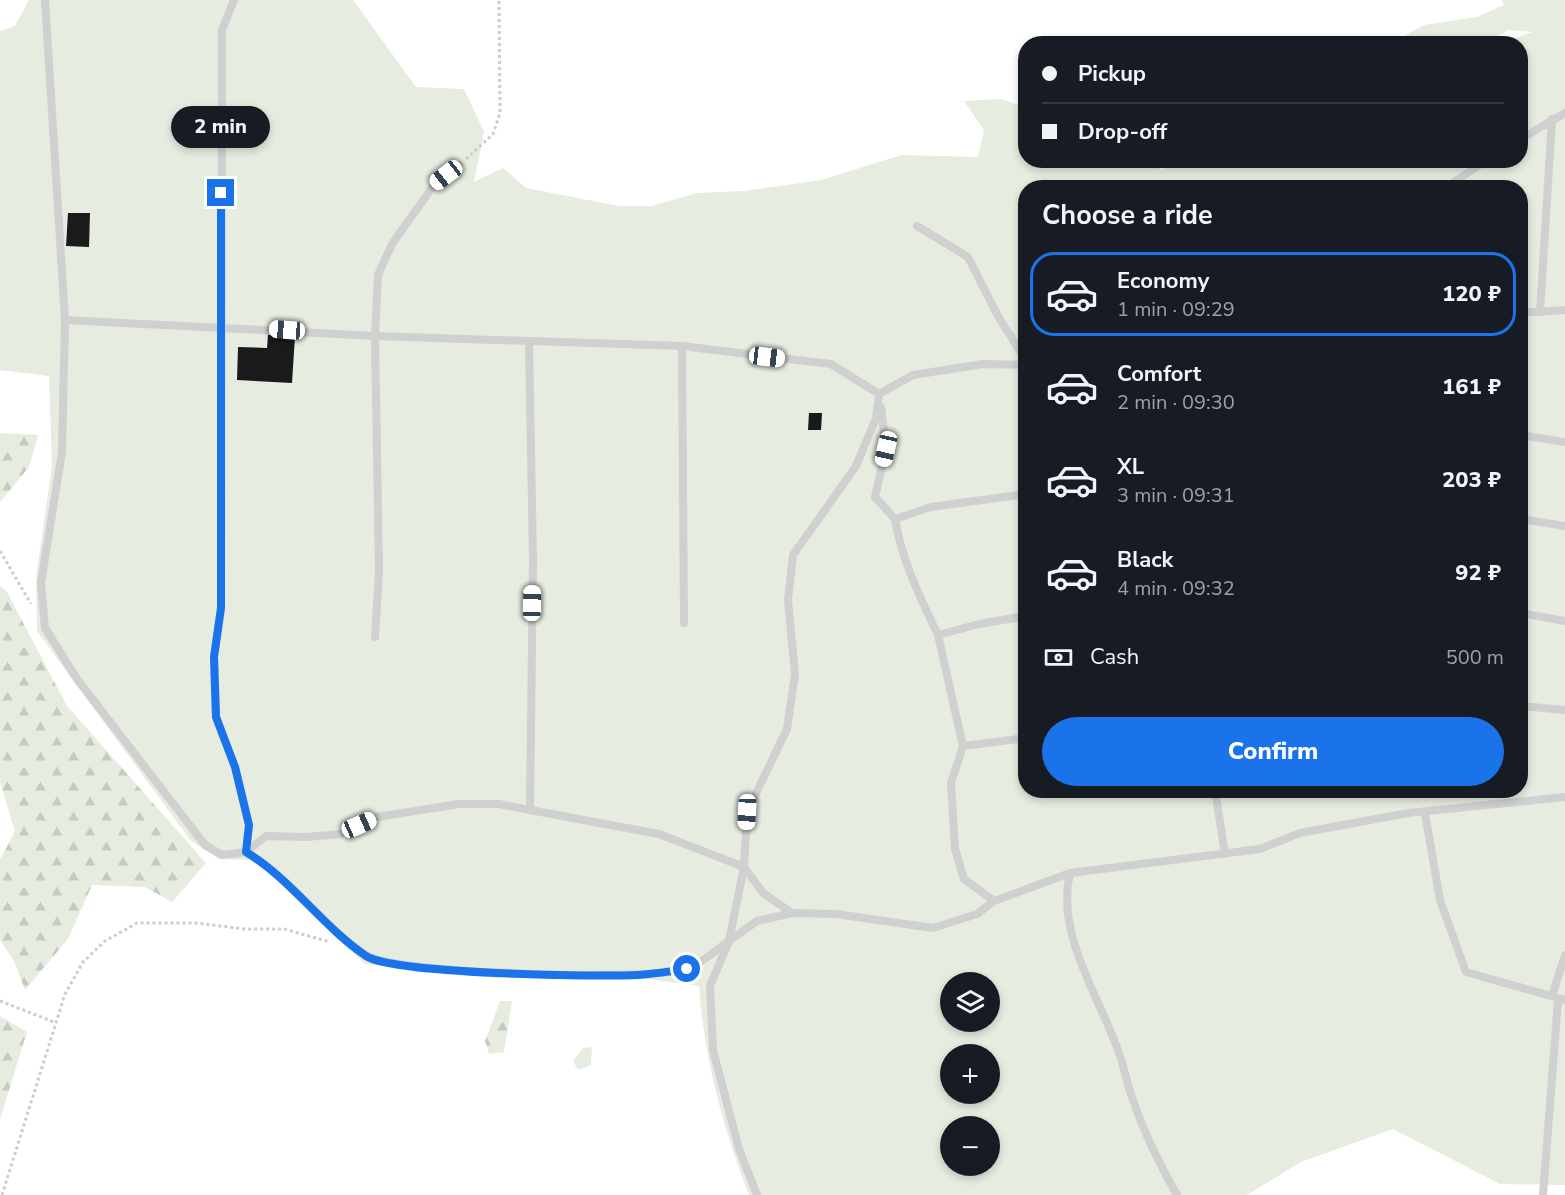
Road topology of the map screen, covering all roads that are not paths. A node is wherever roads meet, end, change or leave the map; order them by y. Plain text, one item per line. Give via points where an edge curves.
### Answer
1 (45, 0) edge
2 (234, 0) edge
3 (1565, 113) edge
4 (1552, 118) junction
5 (1528, 134) edge
6 (459, 165) road end
7 (1475, 168) edge
8 (1457, 180) edge
9 (917, 226) dead end
10 (1565, 310) edge
11 (1540, 312) junction
12 (1528, 313) edge
13 (65, 320) junction
14 (221, 326) junction
15 (375, 336) junction
16 (529, 340) junction
17 (682, 346) junction
18 (1018, 350) edge
19 (1018, 363) edge
20 (879, 394) junction
21 (1528, 436) edge
22 (1565, 442) edge
23 (1018, 495) edge
24 (895, 519) junction
25 (1528, 520) edge
26 (1565, 526) edge
27 (1528, 614) edge
28 (1018, 617) edge
29 (1565, 621) edge
30 (684, 622) dead end
31 (938, 635) junction
32 (375, 637) dead end
33 (1528, 707) edge
34 (1565, 710) edge
35 (1018, 739) edge
36 (963, 746) junction
37 (1565, 797) edge
38 (1216, 798) edge
39 (530, 810) junction
40 (1425, 813) junction
41 (246, 852) junction
42 (1225, 854) junction
43 (744, 867) junction
44 (1070, 873) junction
45 (994, 901) junction
46 (792, 913) junction
47 (729, 941) junction
48 (1565, 955) edge
49 (1559, 998) edge
50 (757, 1195) edge
51 (1177, 1195) edge
52 (1543, 1195) edge

1 - 13 lane
2 - 14 lane via 222,30
3 - 4 lane
4 - 5 lane
4 - 11 lane
6 - 15 lane via 434,185 392,244 378,275
7 - 8 lane
9 - 18 lane via 968,257
10 - 11 lane
11 - 12 lane
13 - 14 lane
13 - 41 lane via 62,452 41,584 45,628 76,679 205,845 222,855
14 - 15 lane
14 - 41 lane via 221,608 214,657 216,717 235,767 249,825
15 - 16 lane
15 - 32 lane via 379,572
16 - 17 lane
16 - 39 lane via 533,560
17 - 20 lane via 831,364
17 - 30 lane
19 - 20 lane via 983,364 914,375
20 - 24 lane via 886,449 875,497
20 - 43 lane via 876,418 856,466 793,555 788,600 795,674 787,729 747,812
21 - 22 lane
23 - 24 lane via 931,507
24 - 31 lane via 900,548 914,586
25 - 26 lane
27 - 29 lane
28 - 31 lane
31 - 36 lane
33 - 34 lane
35 - 36 lane
36 - 45 lane via 951,783 955,849 964,879
37 - 40 lane
38 - 42 lane
39 - 41 lane via 499,804 459,804 377,817 341,834 266,836
39 - 43 lane via 659,834
40 - 42 lane via 1310,831 1260,849
40 - 49 lane via 1440,900 1466,972
41 - 47 lane via 292,885 368,957 404,965 507,973 638,975 687,969
42 - 44 lane
43 - 46 lane via 763,893
43 - 47 lane
44 - 45 lane
44 - 51 lane via 1065,894 1076,946 1095,1001 1120,1054 1132,1099
45 - 46 lane via 977,914 933,928 836,914
46 - 47 lane via 757,921
47 - 50 lane via 710,986 713,1050 739,1149
48 - 49 lane
49 - 52 lane

